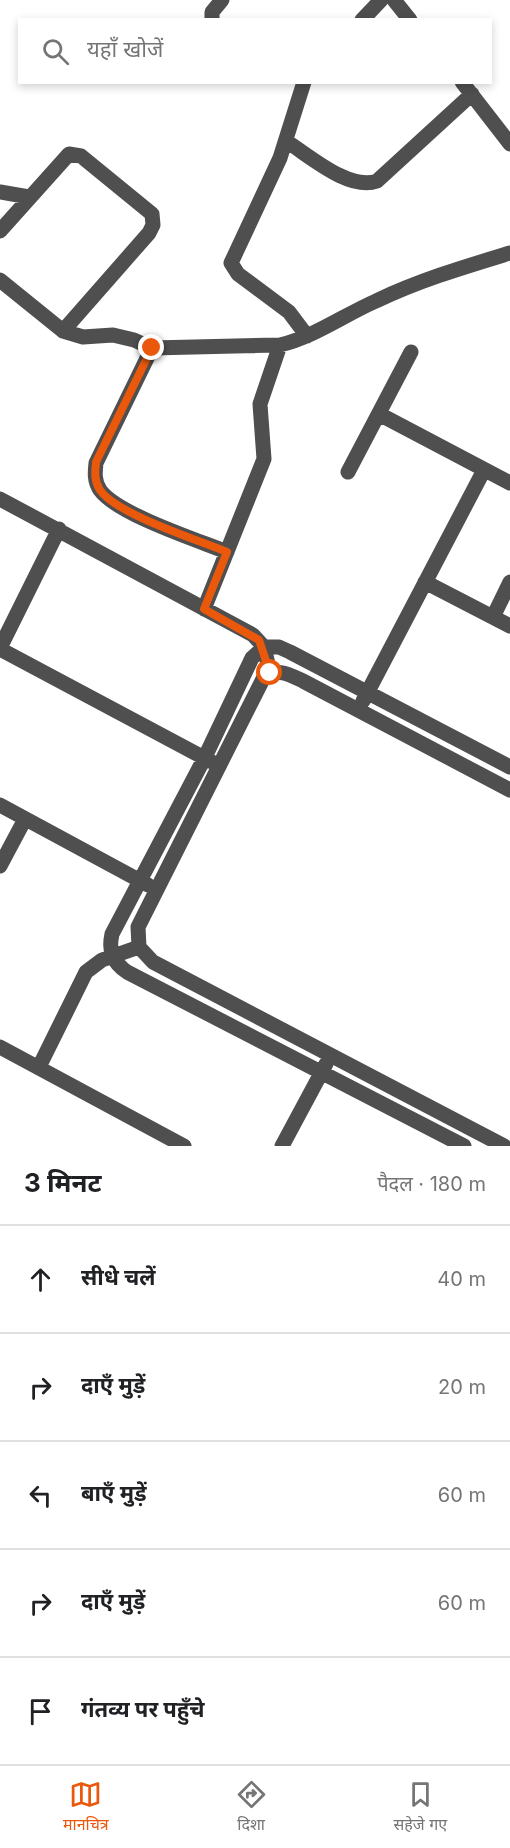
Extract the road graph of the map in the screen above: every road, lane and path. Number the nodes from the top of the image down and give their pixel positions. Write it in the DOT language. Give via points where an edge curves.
graph roads {
  1 [pos="222,0"];
  2 [pos="381,0"];
  3 [pos="394,0"];
  4 [pos="212,18"];
  5 [pos="364,18"];
  6 [pos="408,18"];
  7 [pos="303,84"];
  8 [pos="467,88"];
  9 [pos="286,141"];
  10 [pos="510,144"];
  11 [pos="0,192"];
  12 [pos="29,197"];
  13 [pos="0,231"];
  14 [pos="510,253"];
  15 [pos="0,280"];
  16 [pos="63,331"];
  17 [pos="307,336"];
  18 [pos="280,345"];
  19 [pos="152,348"];
  20 [pos="411,352"];
  21 [pos="379,414"];
  22 [pos="484,470"];
  23 [pos="348,472"];
  24 [pos="510,483"];
  25 [pos="0,499"];
  26 [pos="59,529"];
  27 [pos="227,552"];
  28 [pos="425,582"];
  29 [pos="510,582"];
  30 [pos="204,609"];
  31 [pos="493,617"];
  32 [pos="510,626"];
  33 [pos="264,647"];
  34 [pos="0,648"];
  35 [pos="270,673"];
  36 [pos="367,693"];
  37 [pos="358,710"];
  38 [pos="205,757"];
  39 [pos="510,767"];
  40 [pos="220,768"];
  41 [pos="510,790"];
  42 [pos="0,805"];
  43 [pos="25,819"];
  44 [pos="0,866"];
  45 [pos="140,881"];
  46 [pos="157,889"];
  47 [pos="139,947"];
  48 [pos="111,956"];
  49 [pos="0,1047"];
  50 [pos="330,1056"];
  51 [pos="39,1067"];
  52 [pos="323,1072"];
  53 [pos="184,1146"];
  54 [pos="282,1146"];
  55 [pos="464,1146"];
  56 [pos="504,1146"];
  1 -- 4 [label="street"];
  2 -- 5 [label="street"];
  3 -- 6 [label="street"];
  7 -- 9 [label="street"];
  8 -- 9 [label="street" via="377,182 368,185 352,183"];
  8 -- 10 [label="street"];
  9 -- 17 [label="street" via="231,263 238,274 289,312"];
  11 -- 12 [label="street"];
  12 -- 13 [label="street"];
  12 -- 16 [label="street" via="62,159 75,154 154,219 148,233"];
  14 -- 17 [label="street" via="424,278"];
  15 -- 16 [label="street"];
  16 -- 19 [label="street" via="83,337 113,335"];
  17 -- 18 [label="street"];
  18 -- 19 [label="street"];
  18 -- 27 [label="street" via="260,404 264,459"];
  19 -- 27 [label="street" via="96,462 95,479 104,495 122,507"];
  20 -- 21 [label="street"];
  21 -- 22 [label="street"];
  21 -- 23 [label="street"];
  22 -- 24 [label="street"];
  22 -- 28 [label="street"];
  25 -- 26 [label="street"];
  26 -- 30 [label="street"];
  26 -- 34 [label="street"];
  27 -- 30 [label="street"];
  28 -- 31 [label="street"];
  28 -- 36 [label="street"];
  29 -- 31 [label="street"];
  30 -- 33 [label="street" via="253,635"];
  31 -- 32 [label="street"];
  33 -- 35 [label="street"];
  33 -- 36 [label="street" via="279,647"];
  33 -- 38 [label="street" via="252,658"];
  34 -- 38 [label="street"];
  35 -- 37 [label="street" via="287,674"];
  35 -- 40 [label="street"];
  36 -- 37 [label="street"];
  36 -- 39 [label="street"];
  37 -- 41 [label="street"];
  38 -- 40 [label="street"];
  38 -- 45 [label="street"];
  40 -- 46 [label="street"];
  42 -- 43 [label="street"];
  43 -- 44 [label="street"];
  43 -- 45 [label="street"];
  45 -- 46 [label="street"];
  45 -- 48 [label="street" via="112,934"];
  46 -- 47 [label="street" via="138,927"];
  47 -- 48 [label="street"];
  47 -- 50 [label="street" via="153,962"];
  48 -- 51 [label="street" via="87,972"];
  48 -- 52 [label="street" via="127,972"];
  49 -- 51 [label="street"];
  50 -- 52 [label="street"];
  50 -- 56 [label="street"];
  51 -- 53 [label="street"];
  52 -- 54 [label="street"];
  52 -- 55 [label="street"];
}
